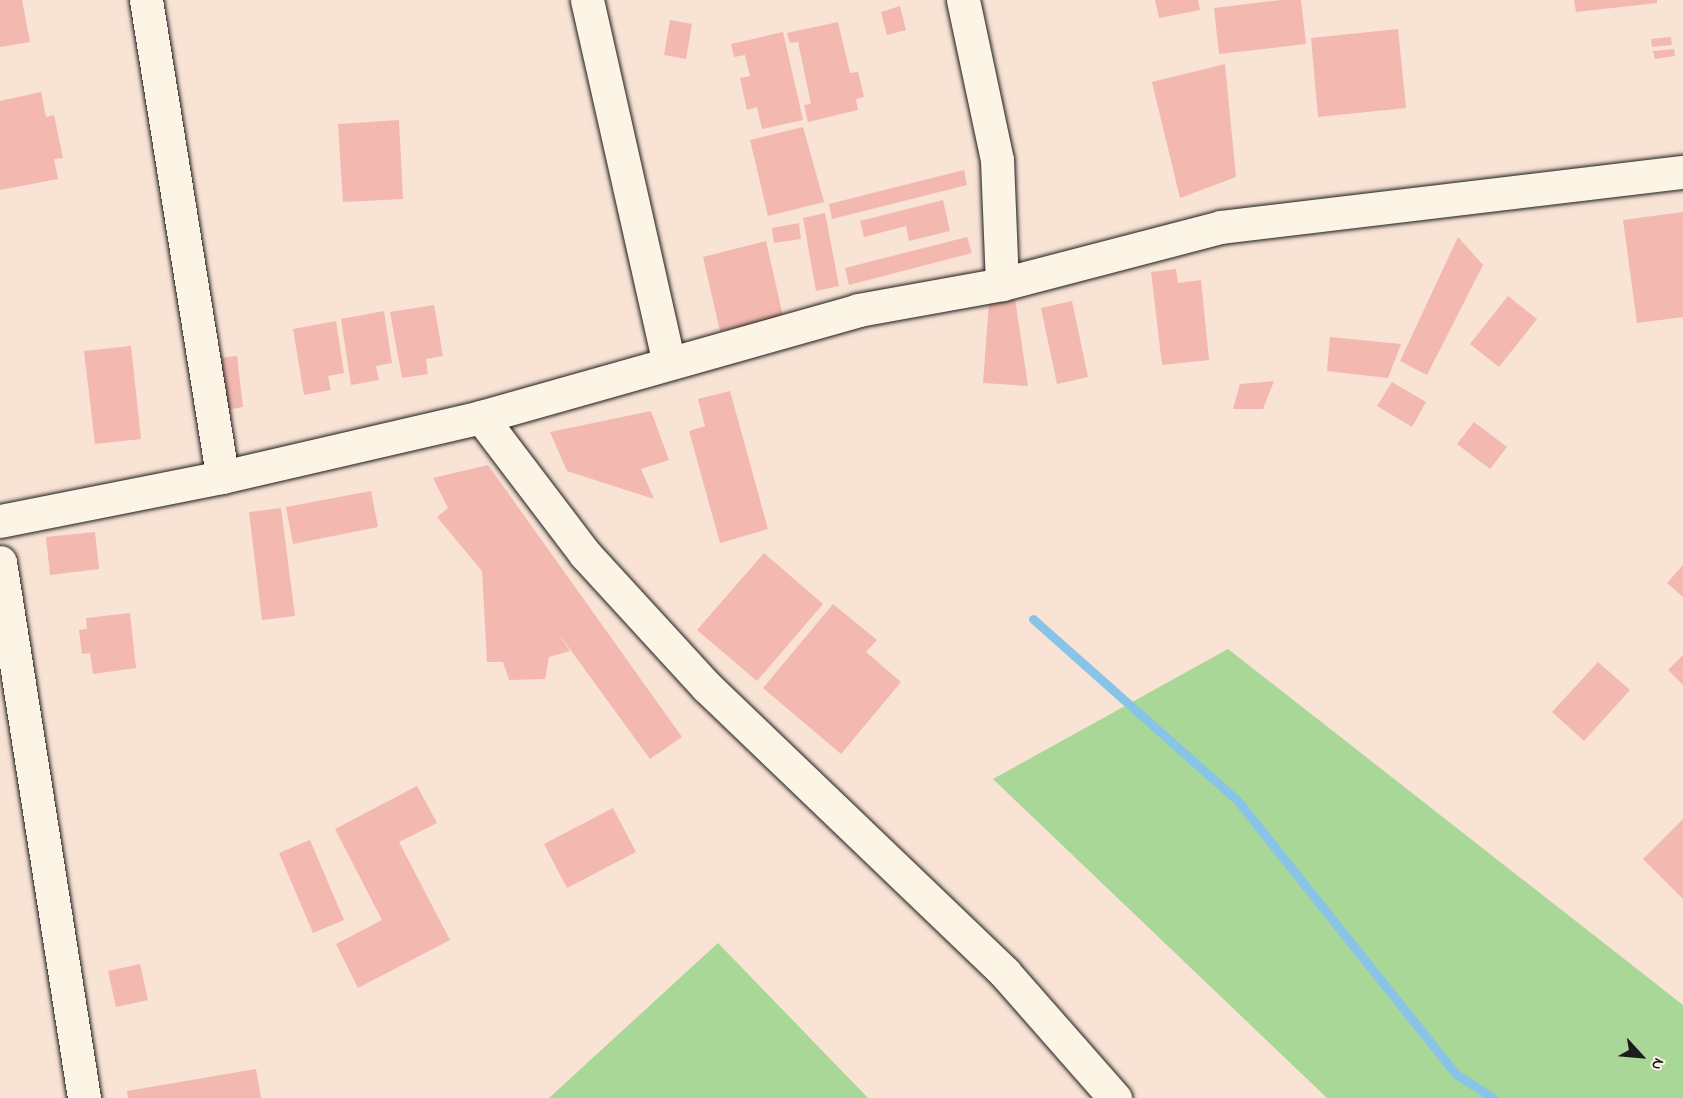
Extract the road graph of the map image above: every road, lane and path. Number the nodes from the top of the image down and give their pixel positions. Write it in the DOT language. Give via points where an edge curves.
graph roads {
  1 [pos="146,0"];
  2 [pos="586,0"];
  3 [pos="963,0"];
  4 [pos="1683,172"];
  5 [pos="1002,284"];
  6 [pos="669,363"];
  7 [pos="481,417"];
  8 [pos="222,477"];
  9 [pos="0,521"];
  10 [pos="0,562"];
  11 [pos="84,1098"];
  12 [pos="1115,1098"];
  1 -- 8 [label="street"];
  2 -- 6 [label="street"];
  3 -- 5 [label="street" via="998,160"];
  4 -- 5 [label="street" via="1221,227"];
  5 -- 6 [label="street" via="858,310"];
  6 -- 7 [label="street"];
  7 -- 8 [label="street"];
  7 -- 12 [label="street" via="585,554 707,687 1005,973"];
  8 -- 9 [label="street"];
  10 -- 11 [label="street"];
}
